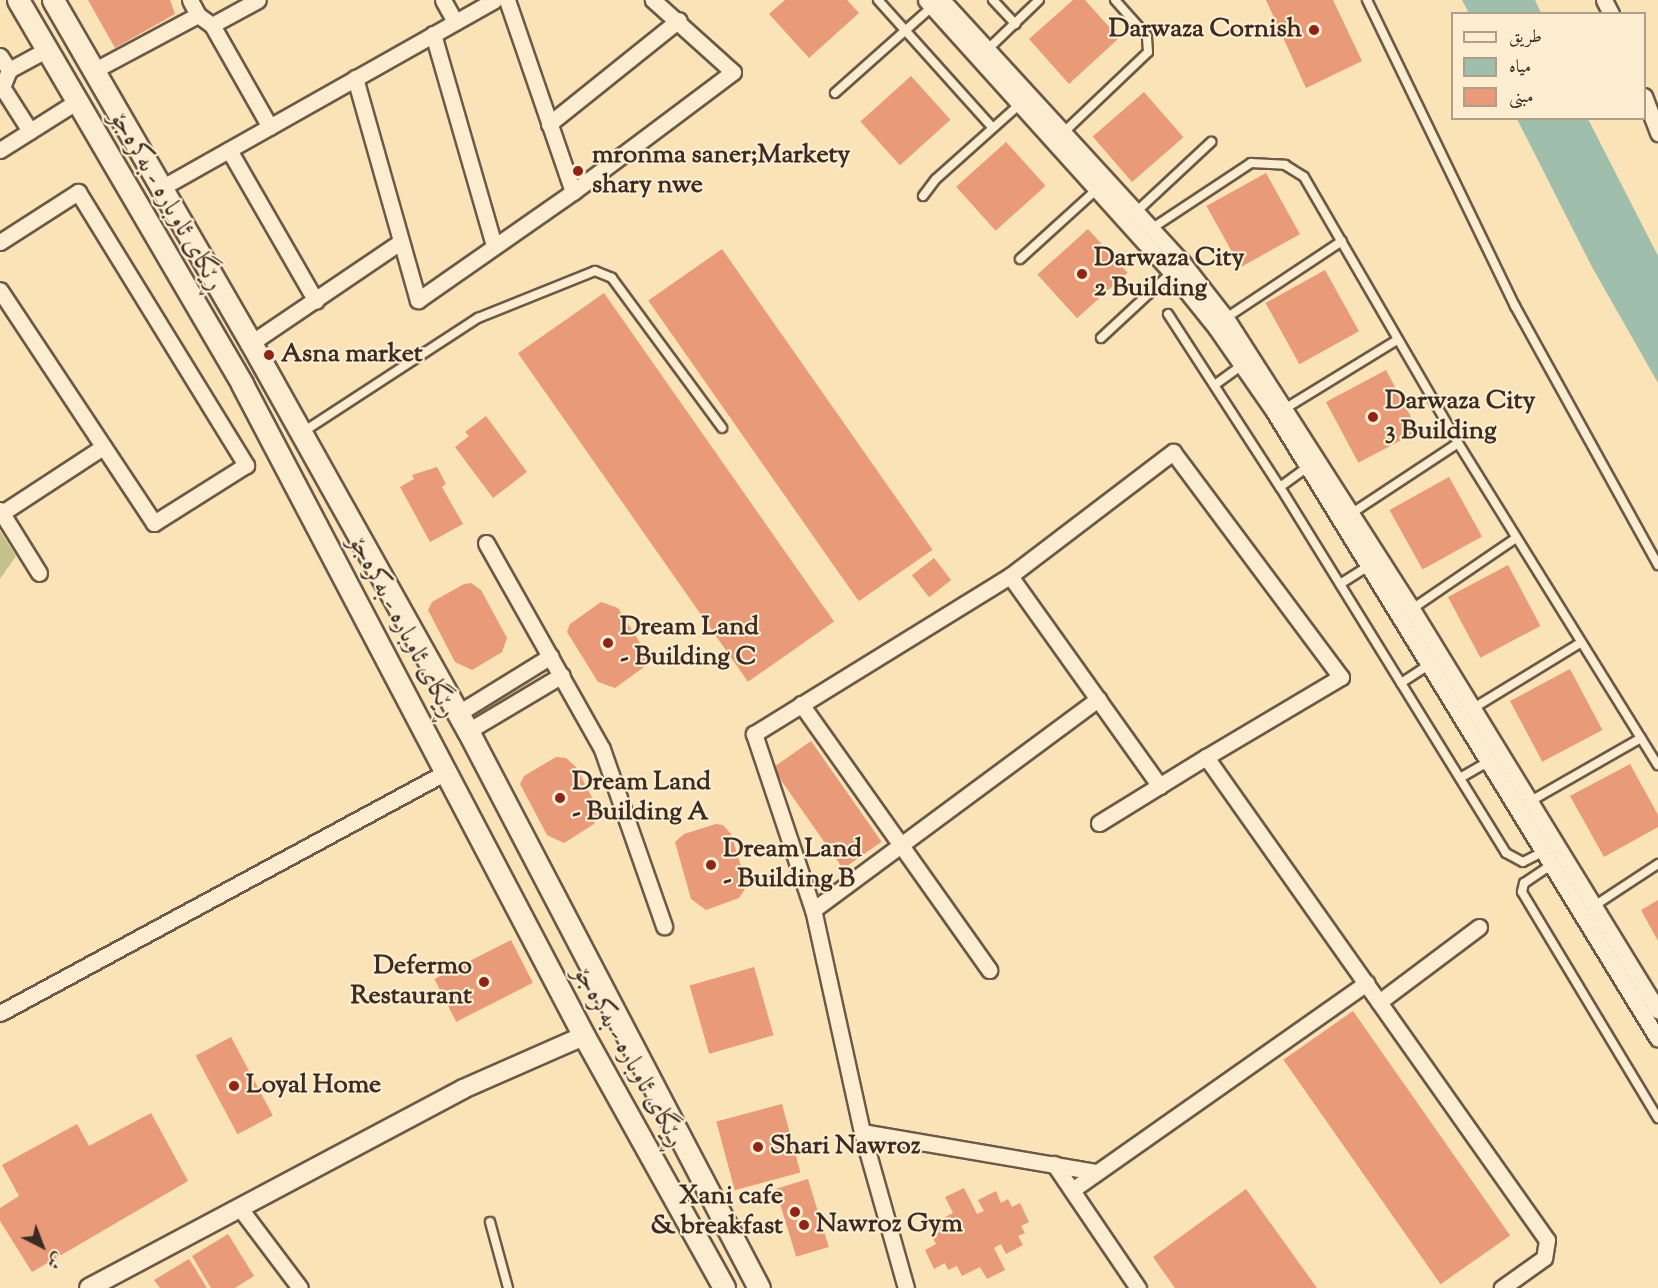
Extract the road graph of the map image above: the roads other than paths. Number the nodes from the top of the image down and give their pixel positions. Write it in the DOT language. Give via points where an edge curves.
graph roads {
  1 [pos="18,0"];
  2 [pos="53,0"];
  3 [pos="190,0"];
  4 [pos="258,0"];
  5 [pos="443,0"];
  6 [pos="494,0"];
  7 [pos="507,0"];
  8 [pos="653,0"];
  9 [pos="878,0"];
  10 [pos="993,0"];
  11 [pos="1039,0"];
  12 [pos="1115,0"];
  13 [pos="1367,0"];
  14 [pos="935,2"];
  15 [pos="198,15"];
  16 [pos="679,20"];
  17 [pos="455,22"];
  18 [pos="1014,24"];
  19 [pos="212,25"];
  20 [pos="906,31"];
  21 [pos="433,34"];
  22 [pos="46,50"];
  23 [pos="987,51"];
  24 [pos="0,56"];
  25 [pos="9,70"];
  26 [pos="93,71"];
  27 [pos="355,78"];
  28 [pos="835,93"];
  29 [pos="1024,101"];
  30 [pos="1646,101"];
  31 [pos="76,102"];
  32 [pos="549,124"];
  33 [pos="270,127"];
  34 [pos="993,129"];
  35 [pos="30,131"];
  36 [pos="1658,133"];
  37 [pos="1062,134"];
  38 [pos="1211,142"];
  39 [pos="0,150"];
  40 [pos="229,150"];
  41 [pos="161,188"];
  42 [pos="1096,190"];
  43 [pos="573,192"];
  44 [pos="923,196"];
  45 [pos="1136,212"];
  46 [pos="1151,229"];
  47 [pos="1342,241"];
  48 [pos="0,242"];
  49 [pos="400,242"];
  50 [pos="494,246"];
  51 [pos="1020,259"];
  52 [pos="1177,268"];
  53 [pos="0,291"];
  54 [pos="316,301"];
  55 [pos="1168,314"];
  56 [pos="1226,318"];
  57 [pos="1101,338"];
  58 [pos="1397,340"];
  59 [pos="251,343"];
  60 [pos="1242,366"];
  61 [pos="267,372"];
  62 [pos="242,384"];
  63 [pos="1216,384"];
  64 [pos="1286,408"];
  65 [pos="291,414"];
  66 [pos="263,424"];
  67 [pos="722,428"];
  68 [pos="302,433"];
  69 [pos="1458,443"];
  70 [pos="104,447"];
  71 [pos="1308,467"];
  72 [pos="1280,487"];
  73 [pos="1,511"];
  74 [pos="1352,513"];
  75 [pos="1516,538"];
  76 [pos="486,543"];
  77 [pos="1369,566"];
  78 [pos="1658,566"];
  79 [pos="39,573"];
  80 [pos="1010,576"];
  81 [pos="1340,584"];
  82 [pos="1412,609"];
  83 [pos="1580,643"];
  84 [pos="551,656"];
  85 [pos="1430,664"];
  86 [pos="562,675"];
  87 [pos="1401,683"];
  88 [pos="1098,699"];
  89 [pos="801,704"];
  90 [pos="1472,709"];
  91 [pos="463,723"];
  92 [pos="1641,738"];
  93 [pos="1206,757"];
  94 [pos="1488,762"];
  95 [pos="1658,765"];
  96 [pos="448,771"];
  97 [pos="1460,778"];
  98 [pos="1160,786"];
  99 [pos="1529,802"];
  100 [pos="1099,823"];
  101 [pos="899,843"];
  102 [pos="1547,858"];
  103 [pos="1658,864"];
  104 [pos="1594,906"];
  105 [pos="813,910"];
  106 [pos="664,926"];
  107 [pos="1479,927"];
  108 [pos="989,970"];
  109 [pos="1366,983"];
  110 [pos="1379,1002"];
  111 [pos="1658,1011"];
  112 [pos="0,1013"];
  113 [pos="584,1036"];
  114 [pos="1658,1040"];
  115 [pos="1658,1118"];
  116 [pos="862,1132"];
  117 [pos="1054,1164"];
  118 [pos="1097,1172"];
  119 [pos="1072,1190"];
  120 [pos="239,1207"];
  121 [pos="490,1222"];
  122 [pos="89,1288"];
  123 [pos="300,1288"];
  124 [pos="508,1288"];
  125 [pos="724,1288"];
  126 [pos="759,1288"];
  127 [pos="906,1288"];
  128 [pos="1138,1288"];
  129 [pos="1502,1288"];
  1 -- 22 [label="main road, ڕێگای ئاوبارە - بەکرەجۆ"];
  2 -- 26 [label="main road"];
  3 -- 15 [label="street"];
  4 -- 19 [label="street"];
  5 -- 17 [label="street"];
  6 -- 17 [label="street"];
  7 -- 32 [label="street"];
  8 -- 16 [label="street"];
  9 -- 20 [label="lane"];
  10 -- 18 [label="lane"];
  11 -- 18 [label="lane"];
  12 -- 37 [label="lane" via="1147,36 1148,51"];
  13 -- 78 [label="lane" via="1515,306"];
  14 -- 20 [label="lane"];
  14 -- 23 [label="street"];
  14 -- 29 [label="street"];
  15 -- 19 [label="street"];
  15 -- 26 [label="street"];
  16 -- 32 [label="street"];
  16 -- 43 [label="street" via="733,72"];
  17 -- 21 [label="street"];
  18 -- 23 [label="lane"];
  19 -- 33 [label="street"];
  20 -- 28 [label="lane"];
  20 -- 34 [label="lane"];
  21 -- 27 [label="street"];
  21 -- 50 [label="street"];
  22 -- 25 [label="street"];
  22 -- 31 [label="main road, ڕێگای ئاوبارە - بەکرەجۆ"];
  23 -- 29 [label="street"];
  24 -- 25 [label="street"];
  25 -- 35 [label="street" via="2,87"];
  26 -- 41 [label="main road"];
  27 -- 33 [label="street"];
  27 -- 49 [label="street"];
  29 -- 34 [label="lane"];
  29 -- 37 [label="street"];
  29 -- 42 [label="street"];
  30 -- 36 [label="street"];
  31 -- 35 [label="street"];
  31 -- 62 [label="main road, ڕێگای ئاوبارە - بەکرەجۆ"];
  32 -- 43 [label="street"];
  33 -- 40 [label="street"];
  34 -- 44 [label="lane" via="936,179"];
  35 -- 39 [label="street"];
  37 -- 45 [label="street"];
  38 -- 45 [label="lane"];
  40 -- 41 [label="street"];
  40 -- 54 [label="street"];
  41 -- 59 [label="main road"];
  42 -- 51 [label="lane"];
  42 -- 52 [label="street"];
  43 -- 50 [label="street"];
  45 -- 46 [label="street"];
  46 -- 47 [label="lane" via="1240,167 1274,162 1295,170 1312,185"];
  46 -- 52 [label="street"];
  47 -- 56 [label="lane"];
  47 -- 58 [label="lane"];
  48 -- 70 [label="street" via="78,192 246,465 154,523"];
  49 -- 50 [label="street" via="418,300"];
  49 -- 54 [label="street"];
  52 -- 56 [label="street"];
  52 -- 57 [label="lane"];
  52 -- 60 [label="street"];
  53 -- 70 [label="street"];
  54 -- 59 [label="street"];
  55 -- 63 [label="lane"];
  56 -- 64 [label="street"];
  58 -- 64 [label="lane"];
  58 -- 69 [label="lane"];
  59 -- 61 [label="main road"];
  60 -- 63 [label="lane"];
  60 -- 71 [label="street"];
  61 -- 62 [label="main road" via="264,389 257,391"];
  61 -- 65 [label="main road"];
  62 -- 66 [label="main road, ڕێگای ئاوبارە - بەکرەجۆ"];
  63 -- 72 [label="lane"];
  64 -- 74 [label="street"];
  65 -- 66 [label="main road" via="273,409 265,415"];
  65 -- 68 [label="main road"];
  66 -- 96 [label="main road, ڕێگای ئاوبارە - بەکرەجۆ"];
  67 -- 68 [label="lane" via="612,278 595,271 478,318"];
  68 -- 91 [label="main road"];
  69 -- 74 [label="lane"];
  69 -- 75 [label="lane"];
  70 -- 73 [label="street"];
  71 -- 72 [label="lane"];
  71 -- 77 [label="street"];
  72 -- 81 [label="lane"];
  73 -- 79 [label="street"];
  74 -- 82 [label="street"];
  75 -- 82 [label="lane"];
  75 -- 83 [label="lane"];
  76 -- 84 [label="street"];
  77 -- 81 [label="lane"];
  77 -- 85 [label="street"];
  80 -- 88 [label="street"];
  80 -- 89 [label="street"];
  80 -- 93 [label="street" via="1173,452 1341,677"];
  81 -- 87 [label="lane"];
  82 -- 90 [label="street"];
  83 -- 90 [label="lane"];
  83 -- 92 [label="lane"];
  84 -- 86 [label="street"];
  84 -- 91 [label="street"];
  85 -- 87 [label="lane"];
  85 -- 94 [label="street"];
  86 -- 91 [label="street"];
  86 -- 106 [label="street" via="602,749"];
  87 -- 97 [label="lane"];
  88 -- 98 [label="street"];
  88 -- 101 [label="street"];
  89 -- 101 [label="street"];
  89 -- 105 [label="street" via="754,734"];
  90 -- 99 [label="street"];
  91 -- 126 [label="main road"];
  92 -- 95 [label="lane"];
  92 -- 99 [label="lane"];
  93 -- 98 [label="street"];
  93 -- 109 [label="street"];
  94 -- 97 [label="lane"];
  94 -- 102 [label="street"];
  96 -- 112 [label="street"];
  96 -- 113 [label="main road, ڕێگای ئاوبارە - بەکرەجۆ"];
  97 -- 102 [label="lane" via="1510,858 1523,862"];
  98 -- 100 [label="street"];
  99 -- 104 [label="street"];
  101 -- 105 [label="street"];
  101 -- 108 [label="street"];
  102 -- 114 [label="street"];
  102 -- 115 [label="lane" via="1524,883 1524,897"];
  103 -- 104 [label="lane"];
  104 -- 111 [label="street"];
  105 -- 116 [label="street"];
  107 -- 110 [label="street"];
  109 -- 110 [label="street"];
  109 -- 118 [label="street"];
  110 -- 129 [label="street" via="1547,1239 1544,1258"];
  113 -- 120 [label="street" via="463,1089"];
  113 -- 125 [label="main road, ڕێگای ئاوبارە - بەکرەجۆ"];
  116 -- 117 [label="street"];
  116 -- 127 [label="street"];
  117 -- 118 [label="street"];
  117 -- 119 [label="street"];
  118 -- 119 [label="street"];
  119 -- 128 [label="street"];
  120 -- 122 [label="street"];
  120 -- 123 [label="street"];
  121 -- 124 [label="lane"];
}
